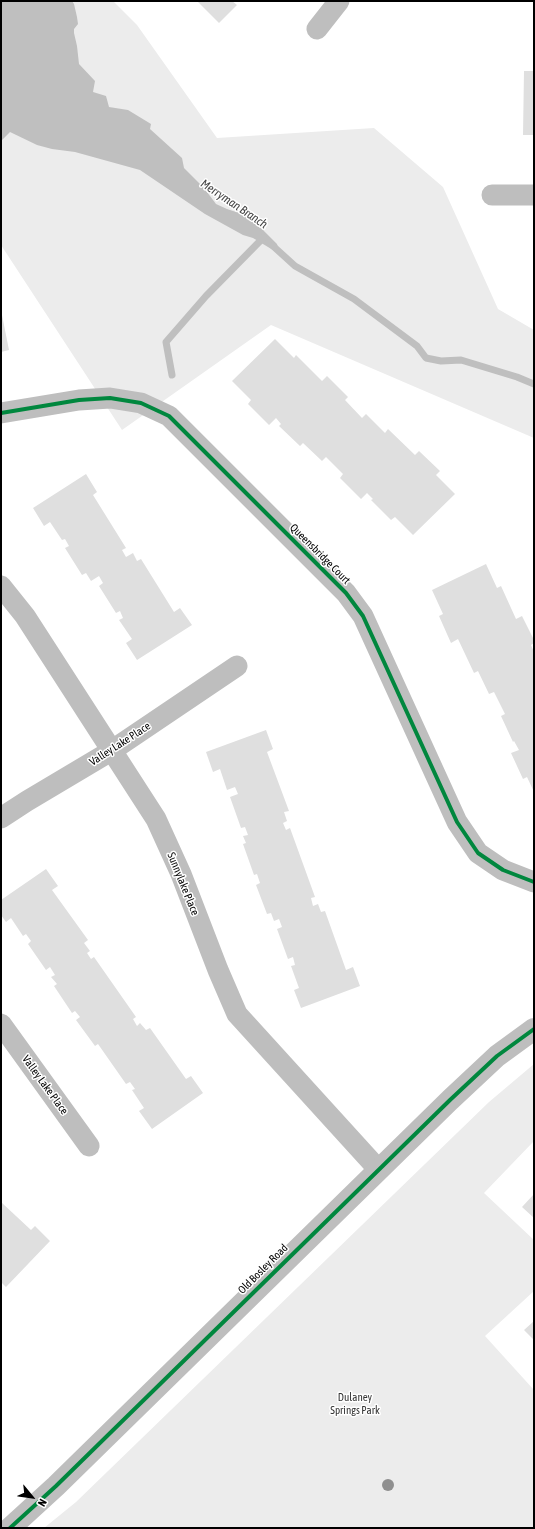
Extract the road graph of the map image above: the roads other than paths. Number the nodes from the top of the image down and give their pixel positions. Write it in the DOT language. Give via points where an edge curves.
graph roads {
  1 [pos="339,1"];
  2 [pos="317,29"];
  3 [pos="492,195"];
  4 [pos="534,195"];
  5 [pos="1,413"];
  6 [pos="1,586"];
  7 [pos="237,666"];
  8 [pos="111,751"];
  9 [pos="1,818"];
  10 [pos="534,882"];
  11 [pos="1,1024"];
  12 [pos="534,1029"];
  13 [pos="89,1146"];
  14 [pos="378,1169"];
  15 [pos="10,1528"];
  1 -- 2 [label="street"];
  3 -- 4 [label="street"];
  5 -- 10 [label="street, Queensbridge Court" via="79,400 110,398 141,403 169,416 346,593 362,616 457,822 478,853 503,870"];
  6 -- 8 [label="street, Sunnylake Place" via="25,616"];
  7 -- 8 [label="street, Valley Lake Place"];
  8 -- 9 [label="street, Valley Lake Place"];
  8 -- 14 [label="street, Sunnylake Place" via="156,819 237,1014"];
  11 -- 13 [label="street, Valley Lake Place"];
  12 -- 14 [label="street, Old Bosley Road" via="497,1056"];
  14 -- 15 [label="street, Old Bosley Road" via="56,1486"];
}
